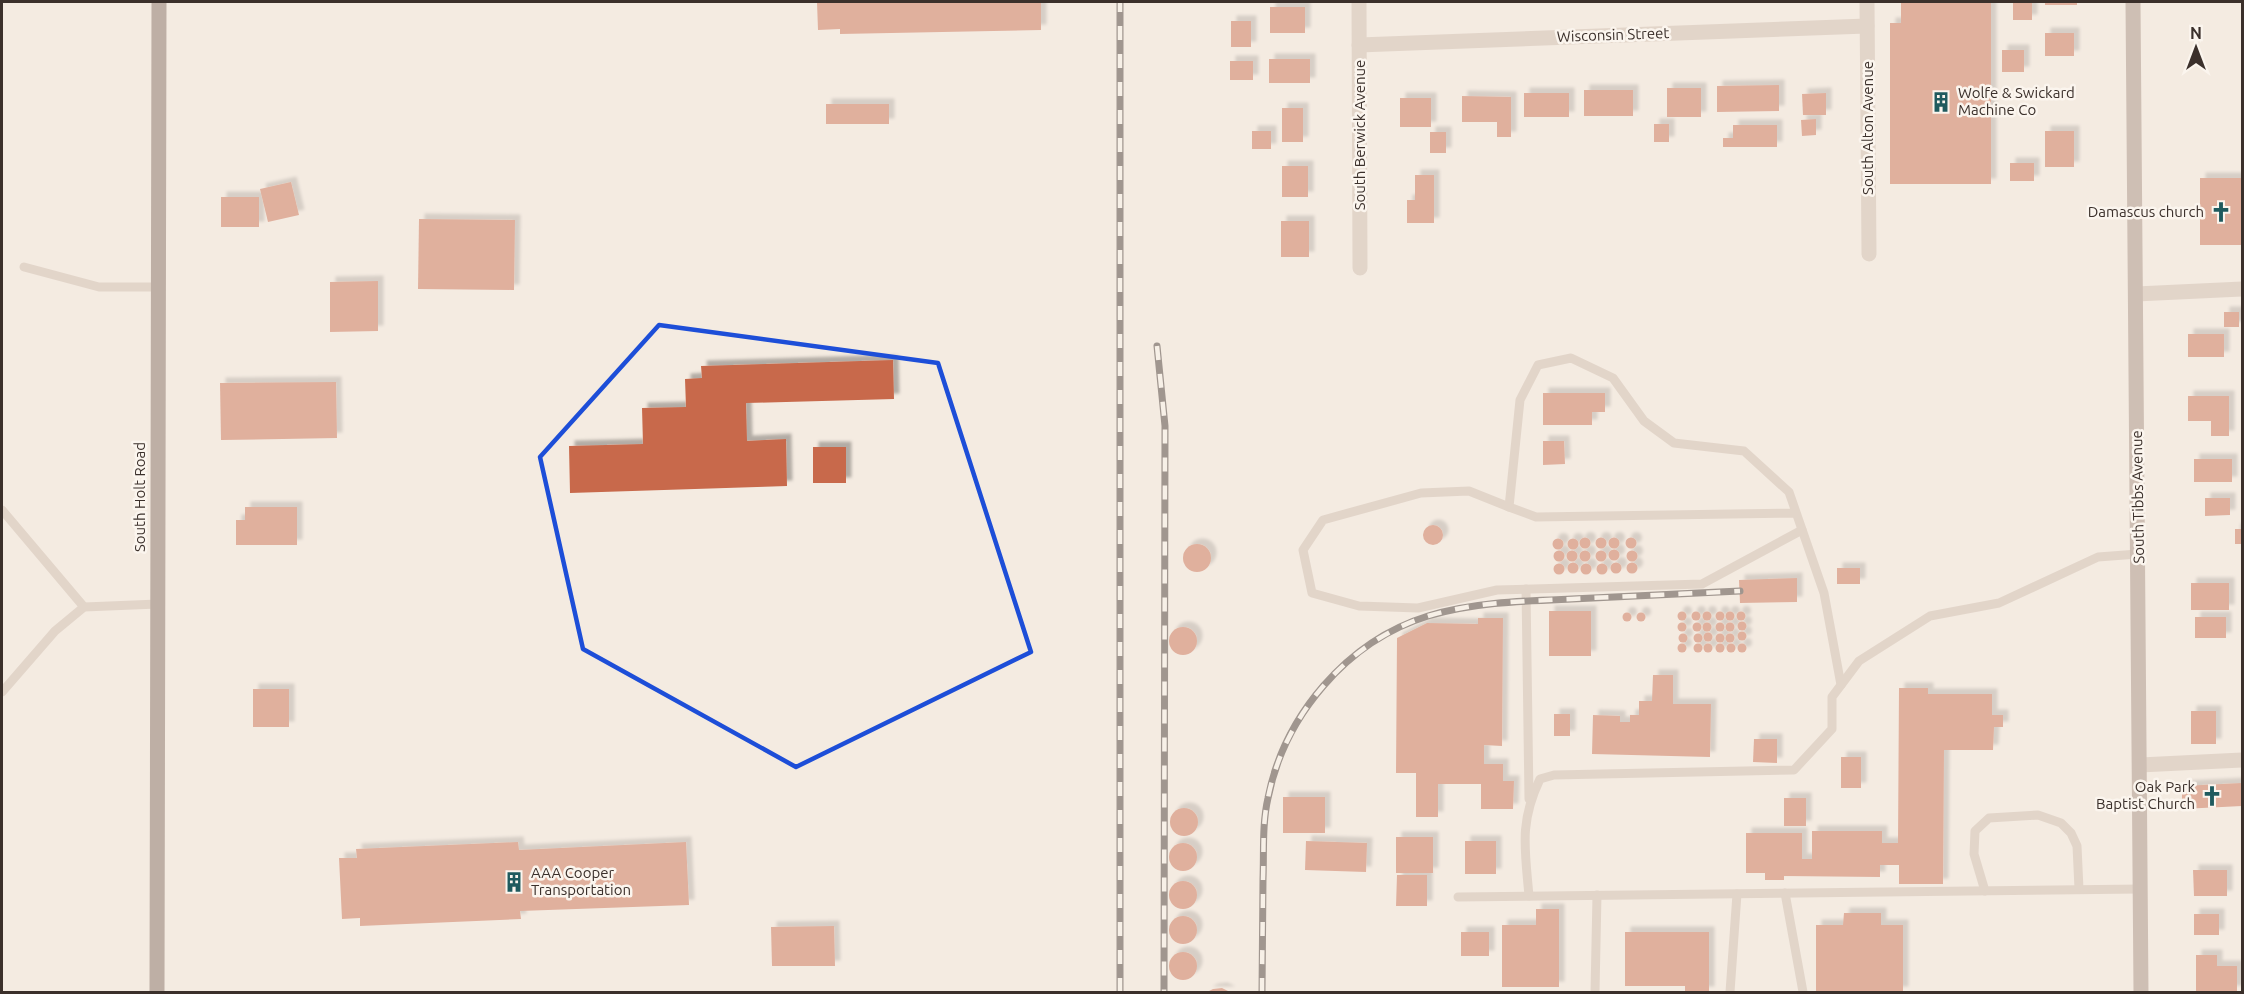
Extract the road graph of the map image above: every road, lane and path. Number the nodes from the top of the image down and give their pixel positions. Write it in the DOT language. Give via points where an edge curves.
graph roads {
  1 [pos="159,2"];
  2 [pos="1359,2"];
  3 [pos="1867,2"];
  4 [pos="2133,2"];
  5 [pos="1867,26"];
  6 [pos="1359,45"];
  7 [pos="1869,254"];
  8 [pos="24,267"];
  9 [pos="1360,268"];
  10 [pos="158,287"];
  11 [pos="2242,289"];
  12 [pos="2136,294"];
  13 [pos="1509,507"];
  14 [pos="2,510"];
  15 [pos="1796,513"];
  16 [pos="1802,530"];
  17 [pos="2138,554"];
  18 [pos="1526,589"];
  19 [pos="158,604"];
  20 [pos="84,607"];
  21 [pos="1841,685"];
  22 [pos="2,692"];
  23 [pos="2242,760"];
  24 [pos="2140,765"];
  25 [pos="1529,802"];
  26 [pos="2079,889"];
  27 [pos="2141,889"];
  28 [pos="1985,891"];
  29 [pos="1737,894"];
  30 [pos="1785,894"];
  31 [pos="1529,896"];
  32 [pos="1597,896"];
  33 [pos="1458,897"];
  34 [pos="157,993"];
  35 [pos="1595,993"];
  36 [pos="1730,993"];
  37 [pos="1803,993"];
  38 [pos="2141,993"];
  1 -- 10 [label="main road, South Holt Road"];
  2 -- 6 [label="street, South Berwick Avenue"];
  3 -- 5 [label="street, South Alton Avenue"];
  4 -- 12 [label="main road, South Tibbs Avenue"];
  5 -- 6 [label="street, Wisconsin Street"];
  5 -- 7 [label="street, South Alton Avenue"];
  6 -- 9 [label="street, South Berwick Avenue"];
  8 -- 10 [label="lane" via="99,287"];
  10 -- 19 [label="main road, South Holt Road"];
  11 -- 12 [label="street"];
  12 -- 17 [label="main road, South Tibbs Avenue"];
  13 -- 15 [label="lane" via="1536,517"];
  13 -- 15 [label="lane" via="1520,400 1538,365 1571,358 1613,378 1644,421 1674,443 1744,451 1789,492"];
  13 -- 18 [label="lane" via="1469,491 1421,493 1323,520 1303,550 1312,593 1359,606 1418,608 1497,590"];
  14 -- 20 [label="lane"];
  15 -- 16 [label="lane"];
  16 -- 18 [label="lane" via="1702,584"];
  16 -- 21 [label="lane" via="1824,593"];
  17 -- 21 [label="lane" via="2098,557 1999,603 1930,616 1859,661"];
  17 -- 24 [label="main road, South Tibbs Avenue"];
  18 -- 25 [label="lane"];
  19 -- 20 [label="lane"];
  19 -- 34 [label="main road, South Holt Road"];
  20 -- 22 [label="lane" via="56,631"];
  21 -- 25 [label="lane" via="1832,697 1832,729 1794,770 1554,775 1540,779"];
  23 -- 24 [label="street"];
  24 -- 27 [label="main road, South Tibbs Avenue"];
  25 -- 31 [label="lane" via="1523,833"];
  26 -- 27 [label="lane"];
  26 -- 28 [label="lane"];
  26 -- 28 [label="lane" via="2077,846 2071,833 2061,823 2038,815 1989,818 1975,831 1974,854"];
  27 -- 38 [label="main road, South Tibbs Avenue"];
  28 -- 30 [label="lane"];
  29 -- 30 [label="lane"];
  29 -- 32 [label="lane"];
  29 -- 36 [label="lane"];
  30 -- 37 [label="lane"];
  31 -- 32 [label="lane"];
  31 -- 33 [label="lane"];
  32 -- 35 [label="lane"];
}
